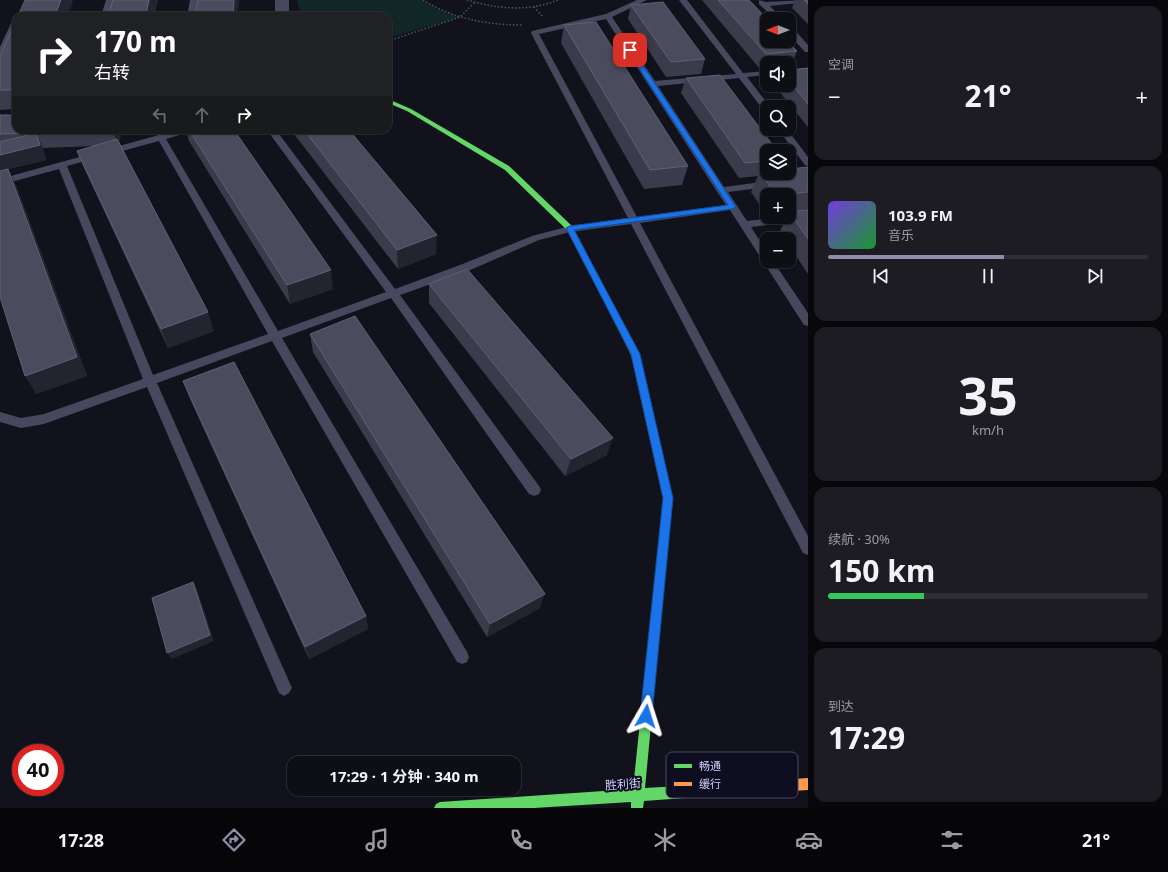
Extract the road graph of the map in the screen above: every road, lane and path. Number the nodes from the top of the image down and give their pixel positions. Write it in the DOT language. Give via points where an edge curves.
graph roads {
  1 [pos="110,0"];
  2 [pos="194,0"];
  3 [pos="282,0"];
  4 [pos="423,0"];
  5 [pos="467,0"];
  6 [pos="558,0"];
  7 [pos="642,0"];
  8 [pos="683,0"];
  9 [pos="807,0"];
  10 [pos="762,2"];
  11 [pos="474,3"];
  12 [pos="106,12"];
  13 [pos="192,12"];
  14 [pos="282,12"];
  15 [pos="772,12"];
  16 [pos="608,16"];
  17 [pos="460,17"];
  18 [pos="530,24"];
  19 [pos="12,30"];
  20 [pos="796,37"];
  21 [pos="392,40"];
  22 [pos="808,50"];
  23 [pos="0,55"];
  24 [pos="760,74"];
  25 [pos="741,76"];
  26 [pos="653,84"];
  27 [pos="760,101"];
  28 [pos="392,103"];
  29 [pos="172,134"];
  30 [pos="274,134"];
  31 [pos="787,136"];
  32 [pos="161,137"];
  33 [pos="808,163"];
  34 [pos="62,165"];
  35 [pos="0,182"];
  36 [pos="776,183"];
  37 [pos="721,190"];
  38 [pos="732,207"];
  39 [pos="808,217"];
  40 [pos="635,219"];
  41 [pos="744,225"];
  42 [pos="570,228"];
  43 [pos="760,249"];
  44 [pos="772,268"];
  45 [pos="393,293"];
  46 [pos="808,322"];
  47 [pos="275,336"];
  48 [pos="150,381"];
  49 [pos="0,417"];
  50 [pos="534,490"];
  51 [pos="808,549"];
  52 [pos="462,657"];
  53 [pos="284,688"];
  54 [pos="808,784"];
  55 [pos="798,785"];
  56 [pos="666,793"];
  57 [pos="638,795"];
  58 [pos="440,808"];
  59 [pos="637,808"];
  1 -- 12 [label="lane"];
  2 -- 13 [label="lane"];
  3 -- 14 [label="street"];
  4 -- 17 [label="path" via="437,9"];
  5 -- 11 [label="path"];
  6 -- 11 [label="path" via="534,7 510,8"];
  7 -- 16 [label="lane"];
  8 -- 25 [label="lane"];
  9 -- 10 [label="lane"];
  10 -- 15 [label="lane"];
  11 -- 17 [label="path"];
  16 -- 26 [label="lane"];
  16 -- 40 [label="lane" via="536,33"];
  17 -- 18 [label="path" via="507,25"];
  17 -- 21 [label="path"];
  19 -- 23 [label="lane"];
  20 -- 22 [label="lane"];
  24 -- 25 [label="lane"];
  25 -- 26 [label="lane"];
  25 -- 27 [label="lane"];
  26 -- 37 [label="lane"];
  28 -- 42 [label="street" via="409,110 507,168"];
  29 -- 32 [label="lane"];
  30 -- 45 [label="lane"];
  31 -- 33 [label="lane"];
  32 -- 34 [label="lane"];
  32 -- 47 [label="lane"];
  34 -- 35 [label="lane"];
  34 -- 48 [label="lane"];
  36 -- 37 [label="lane"];
  37 -- 38 [label="lane"];
  38 -- 40 [label="lane"];
  38 -- 41 [label="lane"];
  39 -- 41 [label="lane"];
  40 -- 42 [label="lane"];
  40 -- 51 [label="lane"];
  41 -- 43 [label="lane"];
  42 -- 45 [label="lane" via="536,238 464,268"];
  42 -- 57 [label="street" via="635,354 668,498"];
  44 -- 46 [label="lane"];
  45 -- 47 [label="lane"];
  45 -- 50 [label="lane"];
  47 -- 48 [label="lane"];
  47 -- 52 [label="lane"];
  48 -- 49 [label="lane" via="44,419 21,423"];
  48 -- 53 [label="lane"];
  54 -- 55 [label="street, 胜利街"];
  56 -- 57 [label="street, 胜利街"];
  57 -- 58 [label="street, 胜利街"];
  57 -- 59 [label="street"];
}
